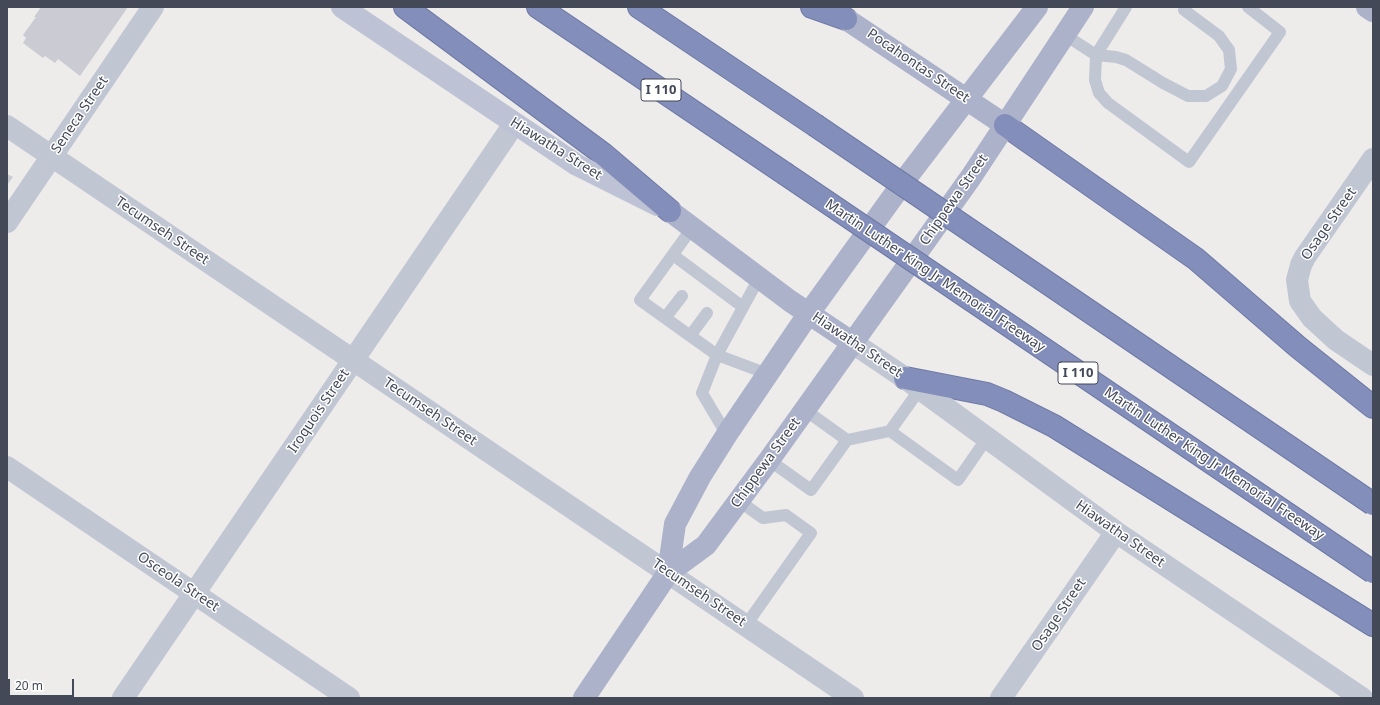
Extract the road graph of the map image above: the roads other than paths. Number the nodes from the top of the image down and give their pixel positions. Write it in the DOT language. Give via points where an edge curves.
graph roads {
  1 [pos="153,7"];
  2 [pos="342,7"];
  3 [pos="405,7"];
  4 [pos="538,7"];
  5 [pos="639,7"];
  6 [pos="812,7"];
  7 [pos="1037,7"];
  8 [pos="1083,7"];
  9 [pos="1126,7"];
  10 [pos="1248,7"];
  11 [pos="1367,7"];
  12 [pos="1184,10"];
  13 [pos="1373,11"];
  14 [pos="1265,12"];
  15 [pos="838,13"];
  16 [pos="1065,35"];
  17 [pos="1096,55"];
  18 [pos="967,99"];
  19 [pos="514,124"];
  20 [pos="1005,125"];
  21 [pos="7,126"];
  22 [pos="52,157"];
  23 [pos="1373,159"];
  24 [pos="670,211"];
  25 [pos="7,222"];
  26 [pos="692,228"];
  27 [pos="673,255"];
  28 [pos="759,278"];
  29 [pos="682,296"];
  30 [pos="743,307"];
  31 [pos="707,313"];
  32 [pos="809,314"];
  33 [pos="665,318"];
  34 [pos="690,336"];
  35 [pos="853,343"];
  36 [pos="717,355"];
  37 [pos="354,360"];
  38 [pos="1373,365"];
  39 [pos="768,374"];
  40 [pos="912,384"];
  41 [pos="1373,407"];
  42 [pos="805,410"];
  43 [pos="890,431"];
  44 [pos="727,434"];
  45 [pos="987,438"];
  46 [pos="847,440"];
  47 [pos="768,460"];
  48 [pos="7,467"];
  49 [pos="739,500"];
  50 [pos="1373,504"];
  51 [pos="1116,532"];
  52 [pos="1373,572"];
  53 [pos="668,573"];
  54 [pos="195,593"];
  55 [pos="746,625"];
  56 [pos="1373,625"];
  57 [pos="123,698"];
  58 [pos="349,698"];
  59 [pos="584,698"];
  60 [pos="853,698"];
  61 [pos="1002,698"];
  62 [pos="1362,698"];
  1 -- 22 [label="street, Seneca Street"];
  2 -- 19 [label="street, Hiawatha Street"];
  3 -- 24 [label="highway" via="603,154"];
  4 -- 52 [label="highway, Martin Luther King Jr Memorial Freeway / I 110, bridge"];
  5 -- 50 [label="highway, bridge"];
  6 -- 15 [label="highway"];
  7 -- 18 [label="main road, Chippewa Street"];
  8 -- 16 [label="main road, Chippewa Street"];
  9 -- 17 [label="lane"];
  10 -- 14 [label="lane"];
  11 -- 13 [label="main road"];
  12 -- 17 [label="lane" via="1219,36 1229,50 1231,69 1222,86 1206,96 1188,96 1163,84 1126,60"];
  14 -- 17 [label="lane" via="1280,32 1189,162 1108,103 1099,93 1095,80"];
  15 -- 18 [label="main road, Pocahontas Street"];
  16 -- 17 [label="lane"];
  16 -- 20 [label="main road, Chippewa Street"];
  18 -- 20 [label="main road, Pocahontas Street"];
  18 -- 32 [label="main road, Chippewa Street" via="910,173"];
  19 -- 24 [label="street, Hiawatha Street" via="577,165"];
  19 -- 37 [label="street, Iroquois Street"];
  20 -- 35 [label="main road, Chippewa Street"];
  20 -- 41 [label="highway" via="1196,259 1298,347"];
  21 -- 22 [label="street, Tecumseh Street"];
  22 -- 25 [label="street, Seneca Street"];
  22 -- 37 [label="street, Tecumseh Street"];
  23 -- 38 [label="street, Osage Street" via="1300,265 1296,280 1298,294 1305,309 1336,340"];
  24 -- 26 [label="main road, Hiawatha Street"];
  26 -- 27 [label="lane"];
  26 -- 28 [label="main road, Hiawatha Street"];
  27 -- 30 [label="lane" via="696,277"];
  27 -- 33 [label="lane" via="640,300"];
  28 -- 30 [label="lane"];
  28 -- 32 [label="main road, Hiawatha Street"];
  29 -- 33 [label="lane"];
  30 -- 36 [label="lane"];
  31 -- 34 [label="lane"];
  32 -- 35 [label="main road, Hiawatha Street"];
  32 -- 39 [label="main road, Chippewa Street"];
  33 -- 34 [label="lane"];
  34 -- 36 [label="lane"];
  35 -- 40 [label="street, Hiawatha Street"];
  35 -- 42 [label="main road, Chippewa Street"];
  36 -- 39 [label="lane"];
  36 -- 44 [label="lane" via="702,393"];
  37 -- 53 [label="street, Tecumseh Street"];
  37 -- 54 [label="street, Iroquois Street"];
  39 -- 44 [label="main road, Chippewa Street"];
  40 -- 43 [label="lane"];
  40 -- 45 [label="street, Hiawatha Street"];
  40 -- 56 [label="highway" via="987,394 1054,426"];
  42 -- 46 [label="lane"];
  42 -- 47 [label="main road, Chippewa Street"];
  43 -- 45 [label="lane" via="958,480"];
  43 -- 46 [label="lane"];
  44 -- 53 [label="main road, Chippewa Street" via="675,524"];
  45 -- 51 [label="street, Hiawatha Street"];
  46 -- 47 [label="lane" via="811,490"];
  47 -- 49 [label="main road, Chippewa Street"];
  48 -- 54 [label="street, Osceola Street"];
  49 -- 53 [label="main road, Chippewa Street" via="706,545"];
  49 -- 55 [label="lane" via="762,518 786,515 812,533"];
  51 -- 61 [label="street, Osage Street"];
  51 -- 62 [label="street, Hiawatha Street"];
  53 -- 55 [label="street, Tecumseh Street"];
  53 -- 59 [label="main road, Chippewa Street"];
  54 -- 57 [label="street, Iroquois Street"];
  54 -- 58 [label="street, Osceola Street"];
  55 -- 60 [label="street, Tecumseh Street"];
}
